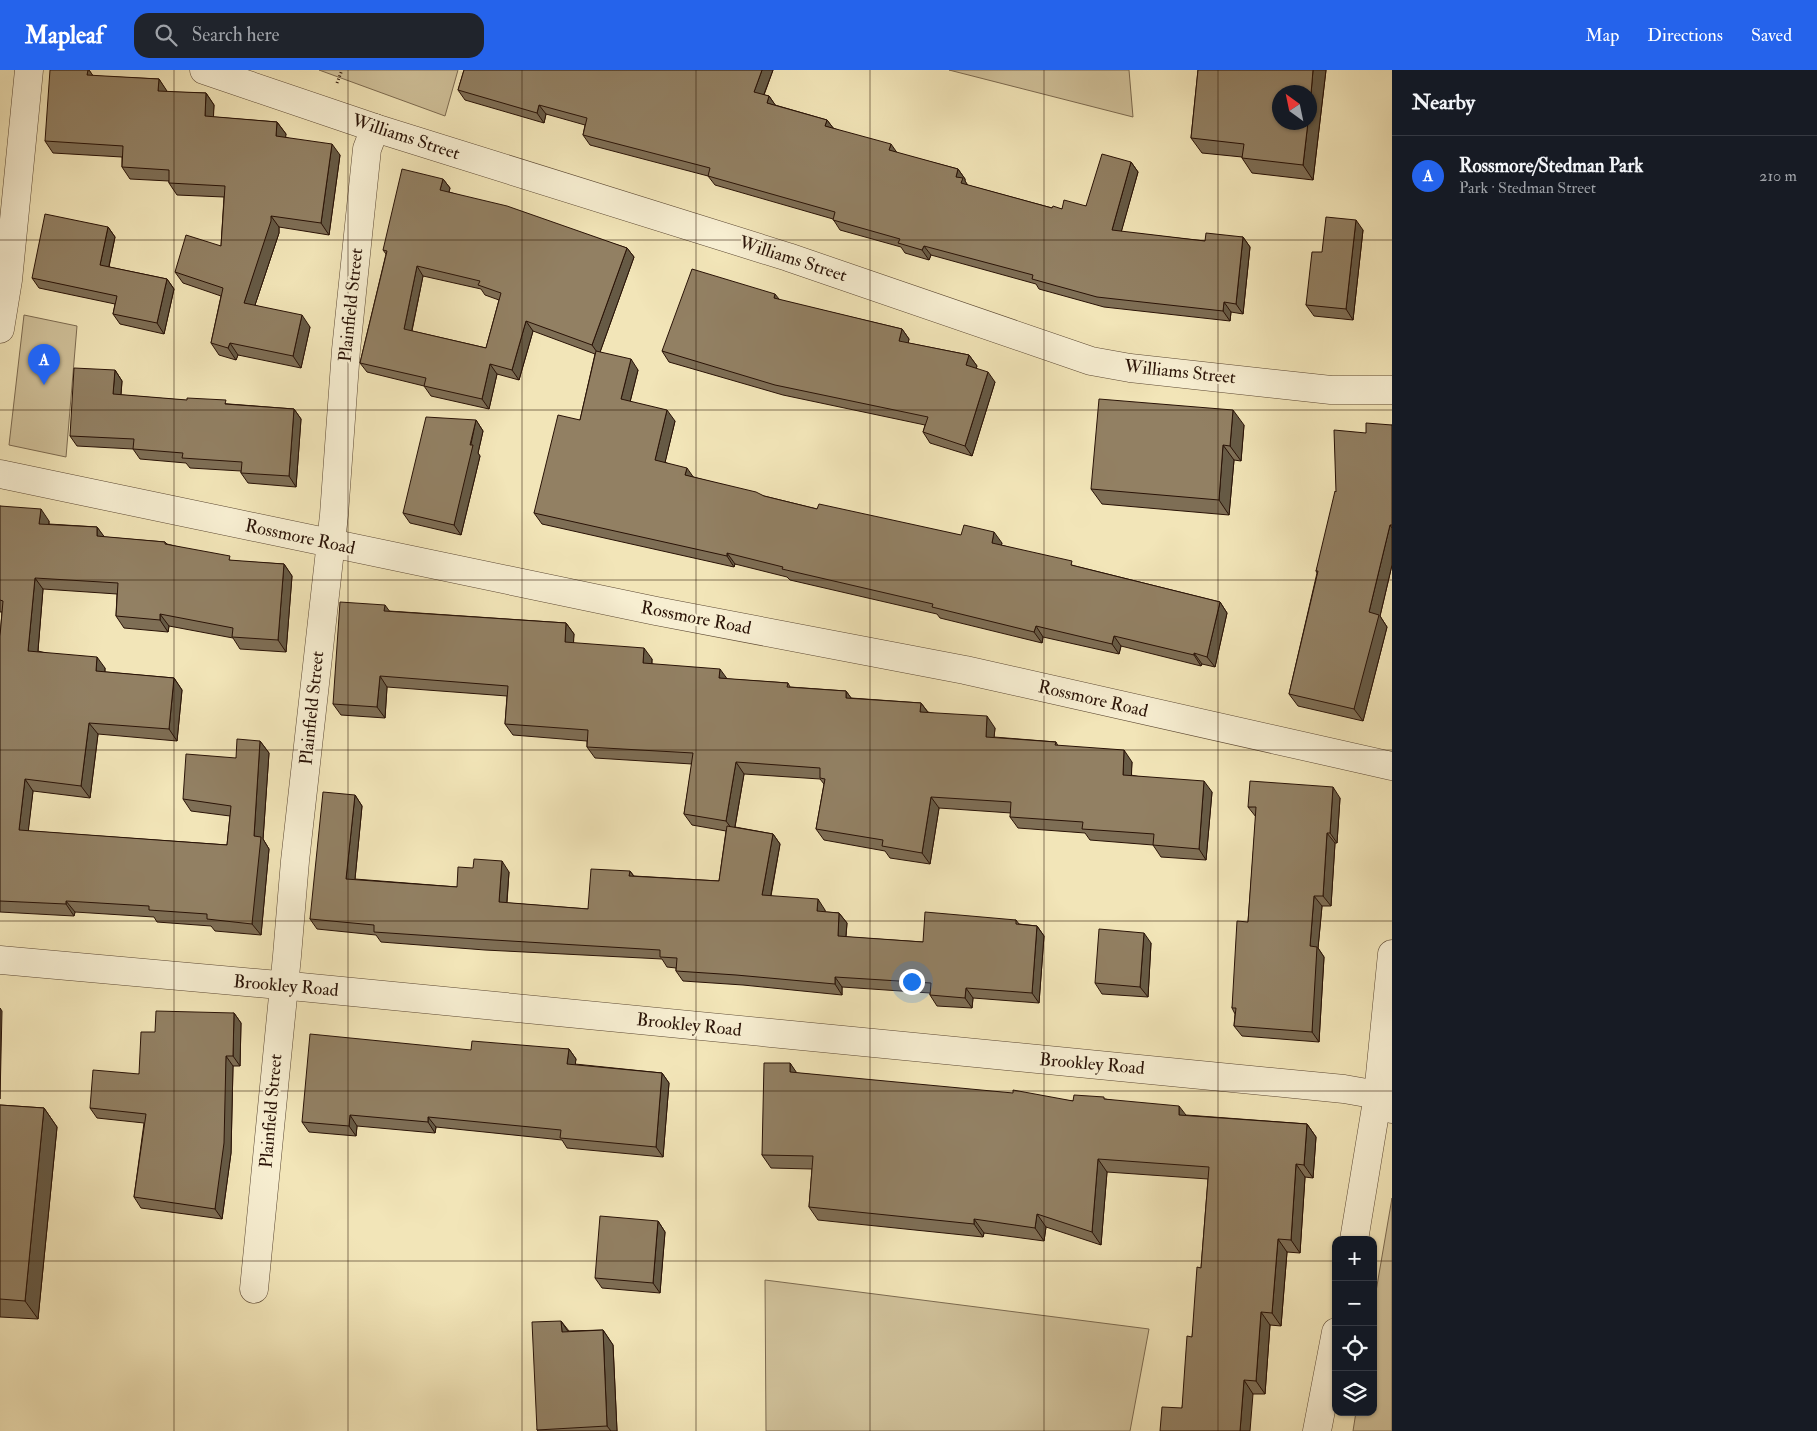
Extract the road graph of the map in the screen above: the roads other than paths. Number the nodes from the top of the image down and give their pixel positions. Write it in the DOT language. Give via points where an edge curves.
graph roads {
  1 [pos="29,70"];
  2 [pos="204,70"];
  3 [pos="375,128"];
  4 [pos="0,329"];
  5 [pos="1392,390"];
  6 [pos="0,474"];
  7 [pos="330,544"];
  8 [pos="1392,766"];
  9 [pos="1392,954"];
  10 [pos="0,960"];
  11 [pos="283,986"];
  12 [pos="1385,1102"];
  13 [pos="1355,1236"];
  14 [pos="254,1289"];
  15 [pos="1332,1352"];
  16 [pos="1316,1431"];
  1 -- 4 [label="street"];
  2 -- 3 [label="street, Williams Street"];
  3 -- 5 [label="street, Williams Street" via="788,257 1091,361 1331,390"];
  3 -- 7 [label="street, Plainfield Street" via="367,149 363,184"];
  6 -- 7 [label="street, Rossmore Road"];
  7 -- 8 [label="street, Rossmore Road" via="965,670"];
  7 -- 11 [label="street, Plainfield Street"];
  9 -- 12 [label="street"];
  10 -- 11 [label="street, Brookley Road"];
  11 -- 12 [label="street, Brookley Road" via="1334,1088"];
  11 -- 14 [label="street, Plainfield Street"];
  12 -- 13 [label="street"];
  15 -- 16 [label="street"];
}
